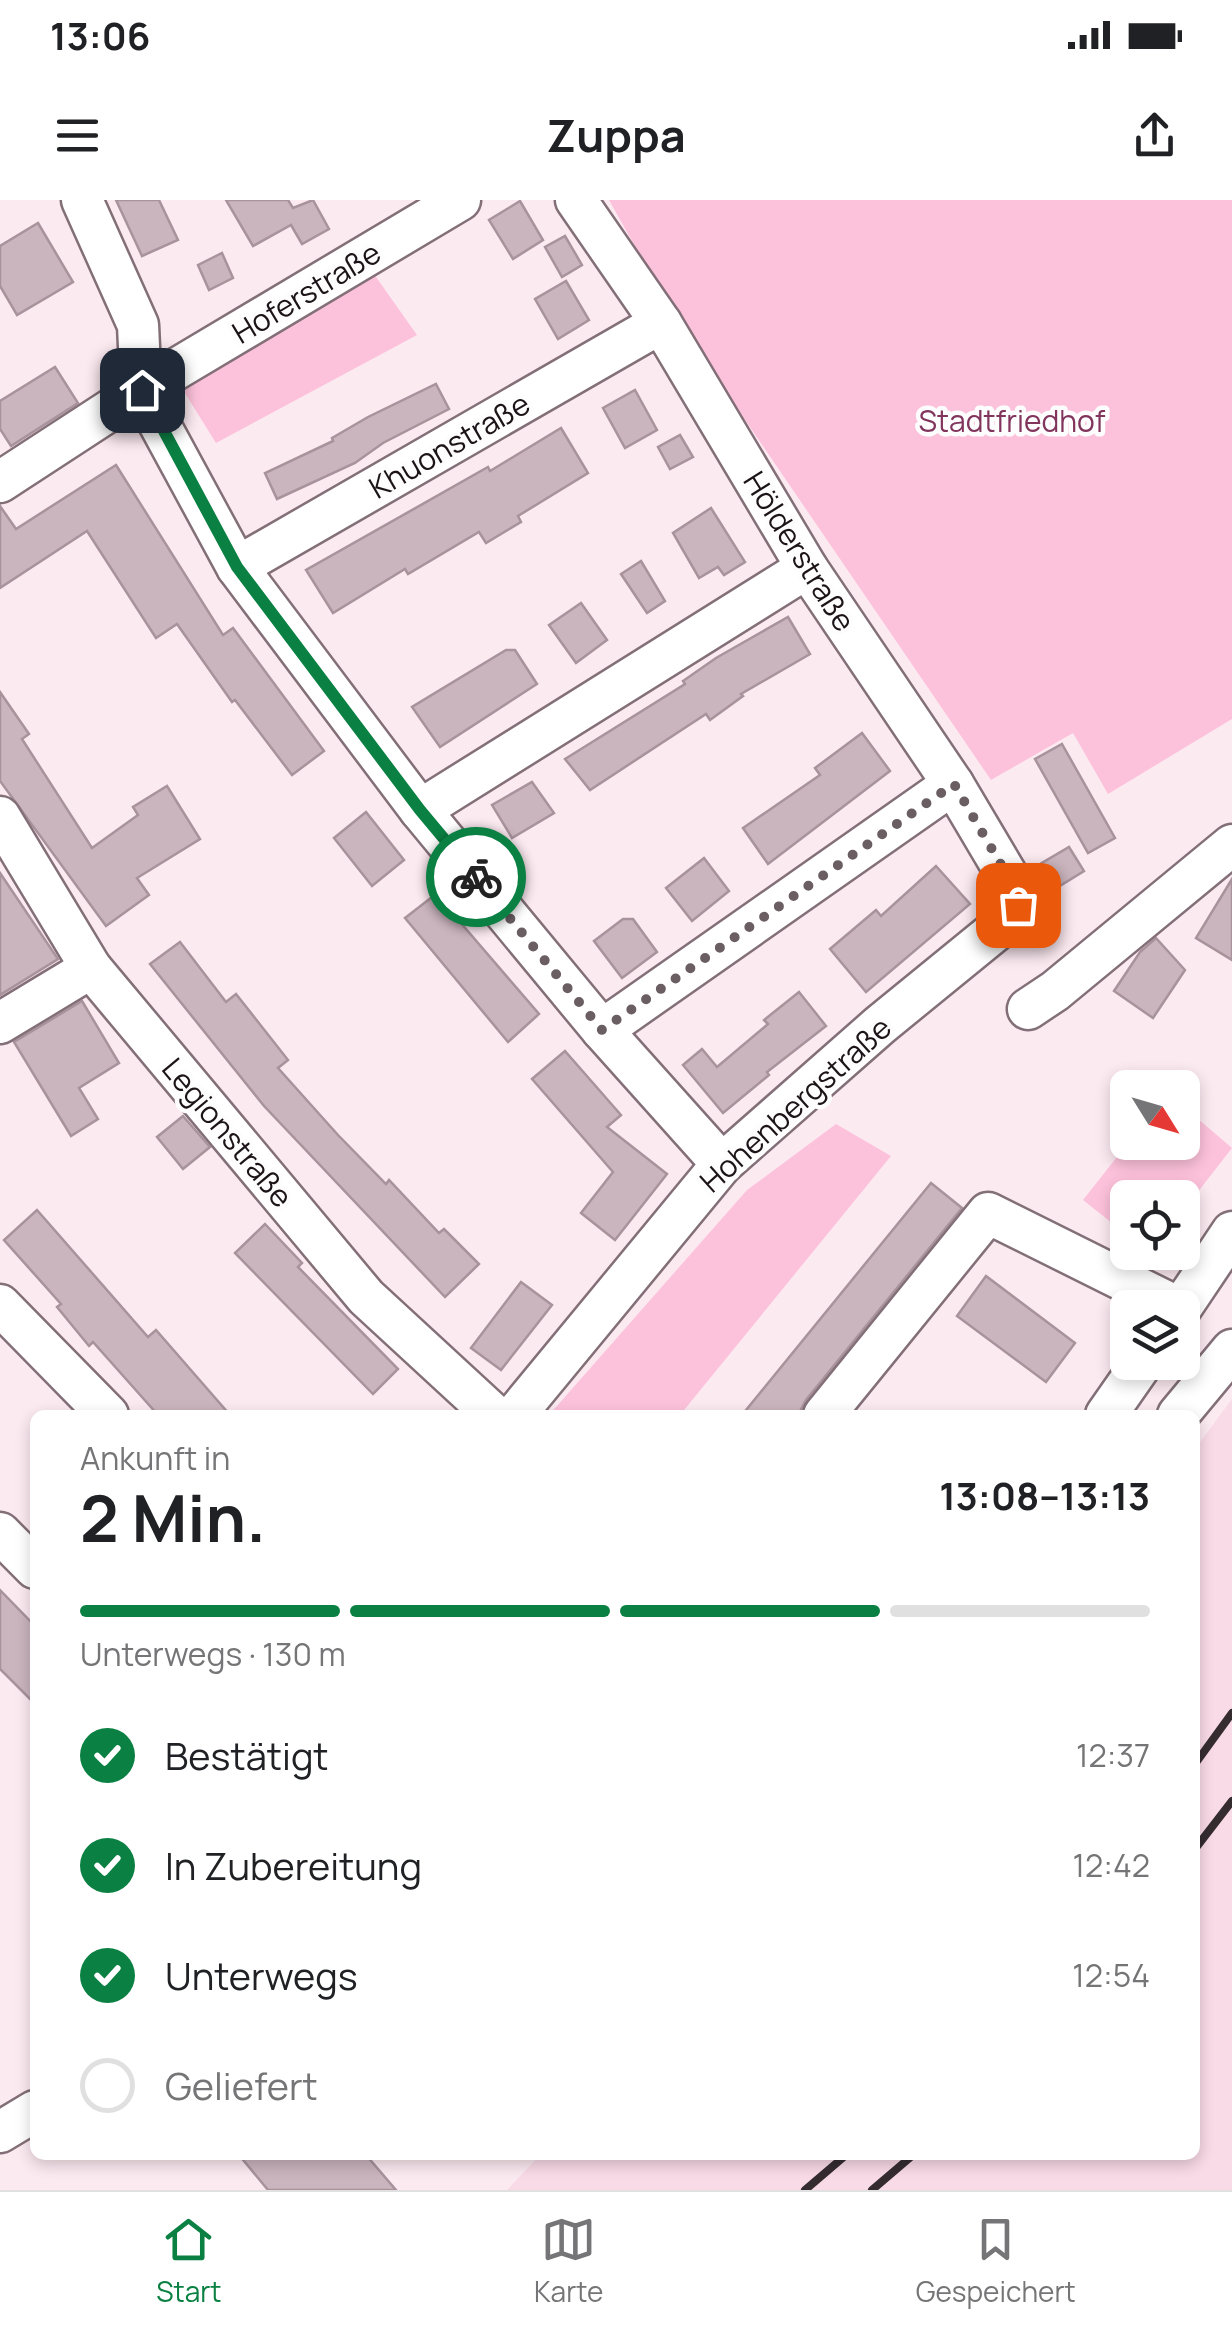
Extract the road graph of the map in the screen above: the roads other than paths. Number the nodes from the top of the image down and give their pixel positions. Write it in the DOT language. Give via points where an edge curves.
graph roads {
  1 [pos="82,200"];
  2 [pos="460,200"];
  3 [pos="576,200"];
  4 [pos="662,323"];
  5 [pos="142,390"];
  6 [pos="0,482"];
  7 [pos="237,567"];
  8 [pos="807,568"];
  9 [pos="954,784"];
  10 [pos="420,810"];
  11 [pos="0,817"];
  12 [pos="1232,845"];
  13 [pos="1018,905"];
  14 [pos="90,968"];
  15 [pos="1028,1009"];
  16 [pos="0,1023"];
  17 [pos="602,1030"];
  18 [pos="722,1164"];
  19 [pos="1232,1232"];
  20 [pos="1144,1290"];
  21 [pos="1192,1290"];
  22 [pos="0,1305"];
  23 [pos="1232,1350"];
  24 [pos="1130,1380"];
  25 [pos="103,1410"];
  26 [pos="489,1410"];
  27 [pos="518,1410"];
  28 [pos="828,1410"];
  29 [pos="1109,1410"];
  30 [pos="1182,1410"];
  31 [pos="0,1533"];
  32 [pos="30,1563"];
  33 [pos="30,2114"];
  34 [pos="0,2132"];
  1 -- 5 [label="street" via="138,326"];
  2 -- 5 [label="street, Hoferstraße"];
  3 -- 4 [label="street, Hölderstraße"];
  4 -- 7 [label="street, Khuonstraße"];
  4 -- 8 [label="street, Hölderstraße"];
  5 -- 6 [label="street, Hoferstraße"];
  5 -- 7 [label="street"];
  7 -- 10 [label="street"];
  8 -- 9 [label="street, Hölderstraße"];
  8 -- 10 [label="street"];
  9 -- 13 [label="street, Hölderstraße"];
  9 -- 17 [label="street"];
  10 -- 17 [label="street"];
  11 -- 14 [label="street, Legionstraße"];
  12 -- 15 [label="street"];
  13 -- 18 [label="street, Hohenbergstraße"];
  14 -- 16 [label="street"];
  14 -- 26 [label="street, Legionstraße" via="366,1297"];
  17 -- 18 [label="street"];
  18 -- 27 [label="street, Hohenbergstraße"];
  19 -- 21 [label="street"];
  20 -- 28 [label="street" via="988,1212"];
  22 -- 25 [label="street"];
  23 -- 30 [label="street"];
  24 -- 29 [label="street"];
  31 -- 32 [label="street"];
  33 -- 34 [label="street"];
}
